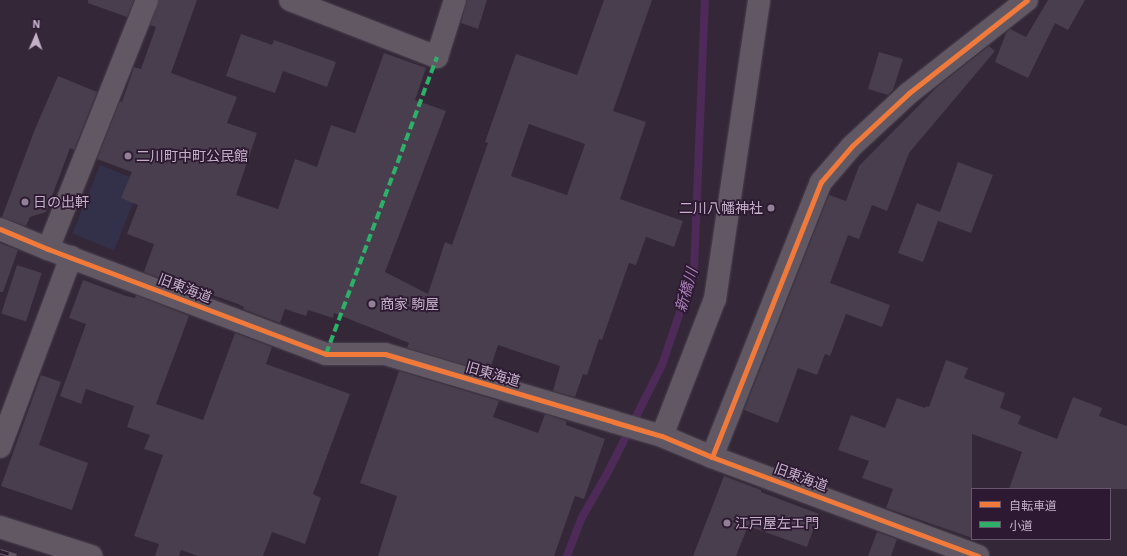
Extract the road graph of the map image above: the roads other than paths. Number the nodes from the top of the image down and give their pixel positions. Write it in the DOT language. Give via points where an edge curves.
graph roads {
  1 [pos="147,0"];
  2 [pos="290,0"];
  3 [pos="455,0"];
  4 [pos="759,0"];
  5 [pos="1027,0"];
  6 [pos="0,229"];
  7 [pos="48,249"];
  8 [pos="71,257"];
  9 [pos="653,434"];
  10 [pos="0,447"];
  11 [pos="712,457"];
  12 [pos="0,527"];
  13 [pos="91,556"];
  14 [pos="978,556"];
  1 -- 7 [label="street"];
  2 -- 3 [label="street" via="437,56"];
  4 -- 9 [label="street" via="715,299"];
  5 -- 11 [label="street" via="908,93 852,146 821,182"];
  6 -- 7 [label="street, 旧東海道"];
  7 -- 8 [label="street, 旧東海道"];
  8 -- 9 [label="street, 旧東海道" via="326,354 385,354"];
  8 -- 10 [label="street"];
  9 -- 11 [label="street, 旧東海道"];
  11 -- 14 [label="street, 旧東海道"];
  12 -- 13 [label="street"];
}
